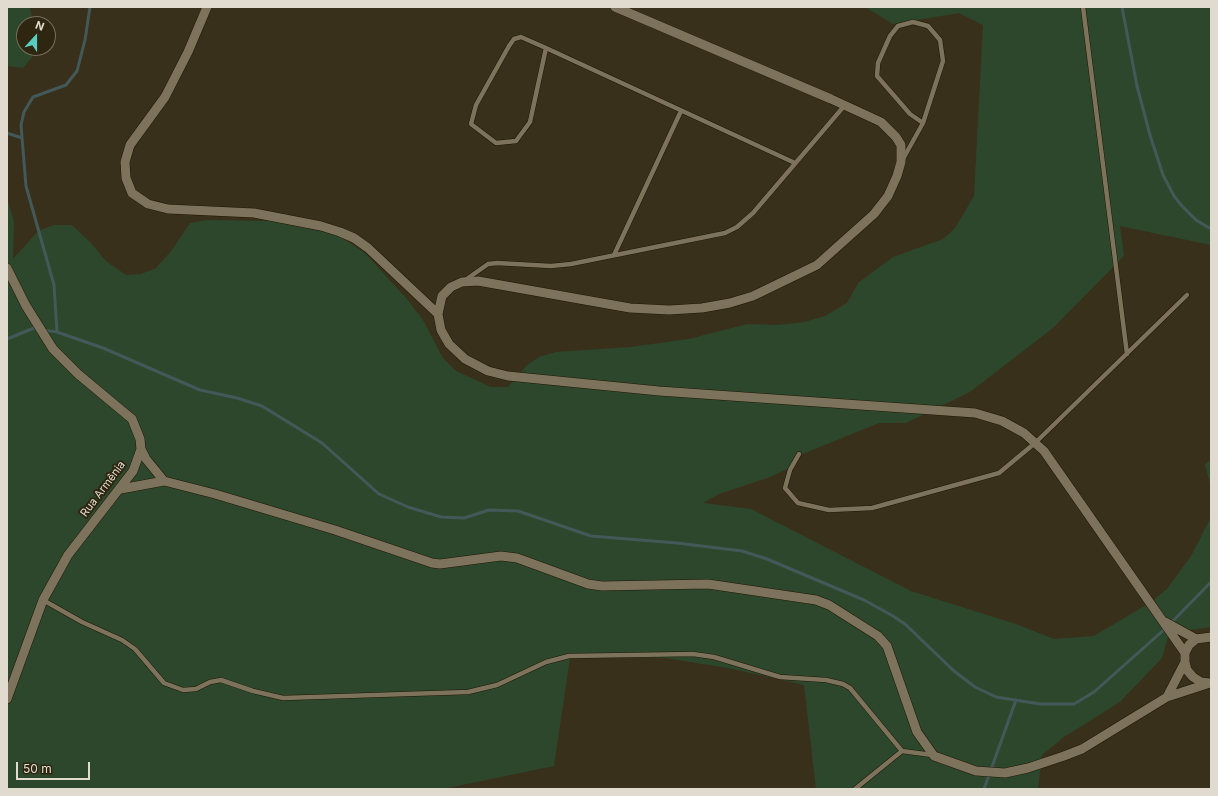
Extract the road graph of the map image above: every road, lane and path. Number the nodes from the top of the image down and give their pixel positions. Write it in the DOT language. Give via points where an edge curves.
graph roads {
  1 [pos="207,7"];
  2 [pos="615,7"];
  3 [pos="1083,7"];
  4 [pos="546,48"];
  5 [pos="845,105"];
  6 [pos="681,111"];
  7 [pos="923,123"];
  8 [pos="901,162"];
  9 [pos="795,163"];
  10 [pos="614,255"];
  11 [pos="7,268"];
  12 [pos="462,282"];
  13 [pos="1187,295"];
  14 [pos="438,314"];
  15 [pos="1127,354"];
  16 [pos="1035,443"];
  17 [pos="141,449"];
  18 [pos="798,454"];
  19 [pos="164,481"];
  20 [pos="121,489"];
  21 [pos="43,600"];
  22 [pos="1165,622"];
  23 [pos="1211,637"];
  24 [pos="1196,639"];
  25 [pos="1185,657"];
  26 [pos="1211,682"];
  27 [pos="1167,697"];
  28 [pos="7,700"];
  29 [pos="902,751"];
  30 [pos="934,756"];
  31 [pos="855,789"];
  1 -- 14 [label="street" via="165,97 130,145 124,162 126,178 132,193 148,204 168,210 254,213 340,232 368,248"];
  2 -- 5 [label="street"];
  3 -- 15 [label="lane"];
  4 -- 4 [label="lane" via="521,37 514,39 476,105 471,124 496,143 516,141 530,122"];
  4 -- 6 [label="lane"];
  5 -- 8 [label="street" via="881,122 891,130 900,145"];
  5 -- 9 [label="lane"];
  6 -- 9 [label="lane"];
  6 -- 10 [label="lane"];
  7 -- 7 [label="lane" via="943,61 940,40 928,26 913,22 898,26 890,36 878,63 877,76 910,114"];
  7 -- 8 [label="lane"];
  8 -- 12 [label="street" via="888,196 874,214 817,265 753,296 730,303 689,309 630,308 478,281"];
  9 -- 10 [label="lane" via="753,213 737,227 725,233"];
  10 -- 12 [label="lane" via="552,266 488,264"];
  11 -- 17 [label="street" via="26,306 53,349 132,419 137,428"];
  12 -- 14 [label="street" via="451,287 442,296"];
  13 -- 15 [label="lane"];
  14 -- 16 [label="street" via="440,330 449,344 465,359 488,371 508,376 659,391 975,413 1002,421 1024,433"];
  15 -- 16 [label="lane"];
  16 -- 18 [label="lane" via="999,473 872,508 829,510 798,503 785,488"];
  16 -- 22 [label="street" via="1044,451"];
  17 -- 19 [label="street"];
  17 -- 20 [label="street, Rua Armênia" via="133,471"];
  19 -- 20 [label="street"];
  19 -- 30 [label="street" via="335,530 432,563 501,556 517,558 588,584 602,586 708,584 816,600 829,605 878,636 887,646 912,721"];
  20 -- 21 [label="street, Rua Armênia" via="76,543"];
  21 -- 28 [label="street, Rua Armênia"];
  21 -- 29 [label="lane" via="136,649 164,682 183,690 196,689 221,680 284,698 468,692 497,685 546,662 569,656 693,654 714,657 780,677 826,680 843,684 850,688"];
  22 -- 24 [label="street"];
  22 -- 25 [label="street"];
  23 -- 24 [label="street"];
  24 -- 25 [label="street" via="1189,645"];
  25 -- 26 [label="street" via="1187,670 1193,677 1201,682"];
  25 -- 27 [label="street"];
  26 -- 27 [label="street"];
  27 -- 30 [label="street" via="1082,749 1028,768 1006,773 976,771"];
  29 -- 30 [label="lane"];
  29 -- 31 [label="lane"];
}
